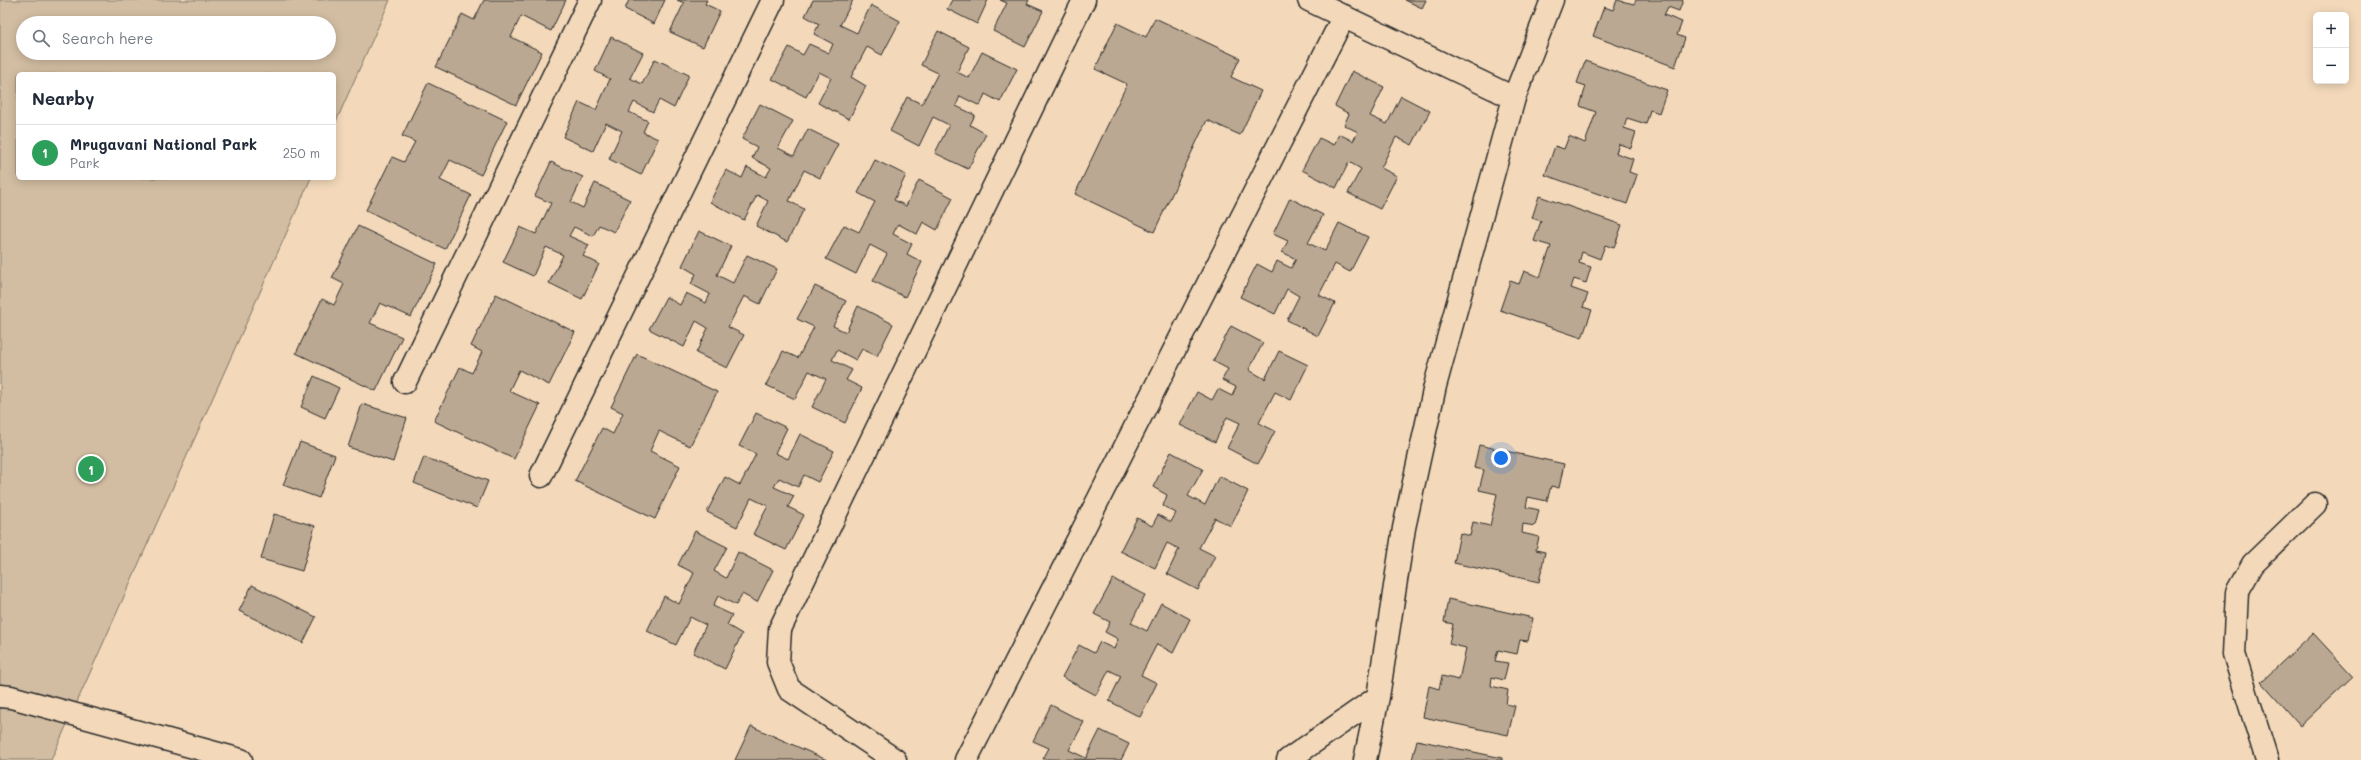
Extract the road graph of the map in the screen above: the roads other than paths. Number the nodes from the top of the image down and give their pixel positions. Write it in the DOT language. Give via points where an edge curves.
graph roads {
  1 [pos="590,0"];
  2 [pos="773,0"];
  3 [pos="1084,0"];
  4 [pos="1309,0"];
  5 [pos="1552,0"];
  6 [pos="1344,16"];
  7 [pos="1514,98"];
  8 [pos="405,382"];
  9 [pos="541,476"];
  10 [pos="2315,504"];
  11 [pos="0,696"];
  12 [pos="1378,697"];
  13 [pos="241,760"];
  14 [pos="894,760"];
  15 [pos="966,760"];
  16 [pos="1288,760"];
  17 [pos="1364,760"];
  18 [pos="2267,760"];
  1 -- 8 [label="street"];
  2 -- 9 [label="street"];
  3 -- 14 [label="street" via="780,629 778,662 789,689"];
  4 -- 6 [label="street"];
  5 -- 7 [label="street"];
  6 -- 7 [label="street"];
  6 -- 15 [label="street"];
  7 -- 12 [label="street" via="1435,386 1404,528"];
  10 -- 18 [label="street" via="2253,564 2237,592 2234,654"];
  11 -- 13 [label="street"];
  12 -- 16 [label="street"];
  12 -- 17 [label="street"];
}
